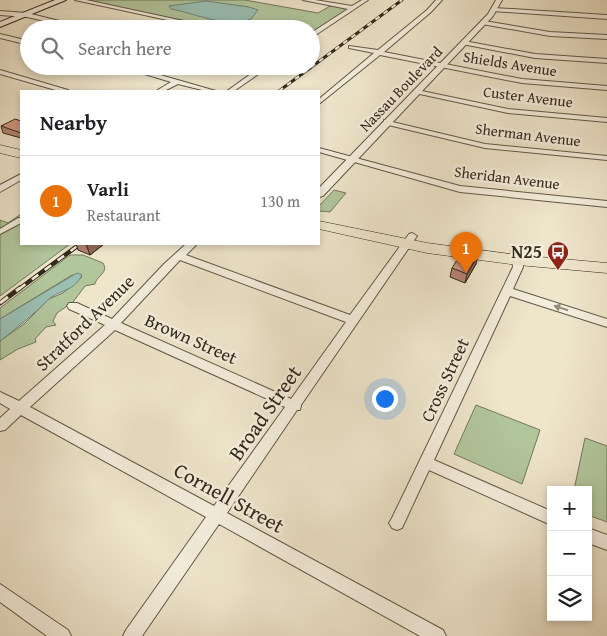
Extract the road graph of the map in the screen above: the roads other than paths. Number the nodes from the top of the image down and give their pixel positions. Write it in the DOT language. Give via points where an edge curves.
graph roads {
  1 [pos="62,0"];
  2 [pos="78,0"];
  3 [pos="306,0"];
  4 [pos="365,0"];
  5 [pos="439,0"];
  6 [pos="499,0"];
  7 [pos="353,8"];
  8 [pos="494,10"];
  9 [pos="0,13"];
  10 [pos="27,15"];
  11 [pos="607,17"];
  12 [pos="50,20"];
  13 [pos="175,20"];
  14 [pos="484,23"];
  15 [pos="0,25"];
  16 [pos="320,30"];
  17 [pos="0,36"];
  18 [pos="607,38"];
  19 [pos="20,41"];
  20 [pos="464,43"];
  21 [pos="351,47"];
  22 [pos="379,53"];
  23 [pos="607,61"];
  24 [pos="442,65"];
  25 [pos="0,72"];
  26 [pos="152,75"];
  27 [pos="252,75"];
  28 [pos="176,82"];
  29 [pos="607,88"];
  30 [pos="63,90"];
  31 [pos="161,90"];
  32 [pos="209,90"];
  33 [pos="231,90"];
  34 [pos="417,92"];
  35 [pos="320,101"];
  36 [pos="607,120"];
  37 [pos="387,122"];
  38 [pos="0,150"];
  39 [pos="320,150"];
  40 [pos="20,154"];
  41 [pos="607,158"];
  42 [pos="351,159"];
  43 [pos="20,178"];
  44 [pos="0,189"];
  45 [pos="320,193"];
  46 [pos="607,204"];
  47 [pos="320,217"];
  48 [pos="20,221"];
  49 [pos="320,225"];
  50 [pos="0,232"];
  51 [pos="410,241"];
  52 [pos="191,245"];
  53 [pos="517,255"];
  54 [pos="179,256"];
  55 [pos="607,258"];
  56 [pos="607,268"];
  57 [pos="507,291"];
  58 [pos="73,306"];
  59 [pos="354,321"];
  60 [pos="607,323"];
  61 [pos="114,324"];
  62 [pos="0,397"];
  63 [pos="295,406"];
  64 [pos="20,408"];
  65 [pos="0,426"];
  66 [pos="425,462"];
  67 [pos="217,516"];
  68 [pos="547,516"];
  69 [pos="397,522"];
  70 [pos="592,537"];
  71 [pos="607,543"];
  72 [pos="0,592"];
  73 [pos="62,636"];
  74 [pos="132,636"];
  75 [pos="437,636"];
  1 -- 10 [label="main road"];
  2 -- 13 [label="street"];
  3 -- 7 [label="street"];
  4 -- 7 [label="street"];
  5 -- 22 [label="street"];
  6 -- 8 [label="street, Nassau Boulevard"];
  7 -- 16 [label="street"];
  8 -- 11 [label="street"];
  8 -- 14 [label="street, Nassau Boulevard"];
  9 -- 10 [label="street"];
  10 -- 12 [label="street"];
  10 -- 15 [label="main road"];
  14 -- 18 [label="street" via="550,34"];
  14 -- 20 [label="street, Nassau Boulevard"];
  17 -- 19 [label="street"];
  20 -- 23 [label="street" via="535,56"];
  20 -- 24 [label="street, Nassau Boulevard"];
  21 -- 22 [label="street, Shields Avenue"];
  22 -- 24 [label="street, Shields Avenue"];
  22 -- 35 [label="street"];
  24 -- 29 [label="street, Shields Avenue" via="522,81"];
  24 -- 34 [label="street, Nassau Boulevard"];
  25 -- 30 [label="street"];
  26 -- 28 [label="street"];
  27 -- 33 [label="street"];
  28 -- 31 [label="street"];
  28 -- 32 [label="street"];
  34 -- 36 [label="street, Custer Avenue" via="508,111"];
  34 -- 37 [label="street, Nassau Boulevard"];
  37 -- 41 [label="street, Sherman Avenue" via="485,146"];
  37 -- 42 [label="street, Nassau Boulevard"];
  38 -- 40 [label="main road"];
  39 -- 42 [label="street, Sheridan Avenue"];
  42 -- 45 [label="street, Nassau Boulevard"];
  42 -- 46 [label="street, Sheridan Avenue" via="460,189"];
  43 -- 44 [label="street"];
  47 -- 51 [label="main road"];
  48 -- 50 [label="street"];
  49 -- 51 [label="main road"];
  51 -- 53 [label="main road"];
  51 -- 59 [label="street, Broad Street"];
  52 -- 54 [label="street, Stratford Avenue"];
  53 -- 55 [label="main road"];
  53 -- 56 [label="main road"];
  53 -- 57 [label="street, Cross Street" via="518,267"];
  54 -- 59 [label="street"];
  54 -- 61 [label="street, Stratford Avenue"];
  60 -- 57 [label="street, one-way"];
  57 -- 66 [label="street, Cross Street"];
  58 -- 61 [label="street, Brown Street"];
  59 -- 63 [label="street, Broad Street"];
  61 -- 63 [label="street, Brown Street"];
  61 -- 64 [label="street, Stratford Avenue"];
  62 -- 64 [label="street, Cornell Street"];
  63 -- 67 [label="street, Broad Street"];
  64 -- 65 [label="street, Stratford Avenue"];
  64 -- 67 [label="street, Cornell Street"];
  66 -- 68 [label="street"];
  66 -- 69 [label="street, Cross Street"];
  67 -- 74 [label="street, Broad Street"];
  67 -- 75 [label="street, Cornell Street"];
  70 -- 71 [label="street"];
  72 -- 73 [label="street"];
}
